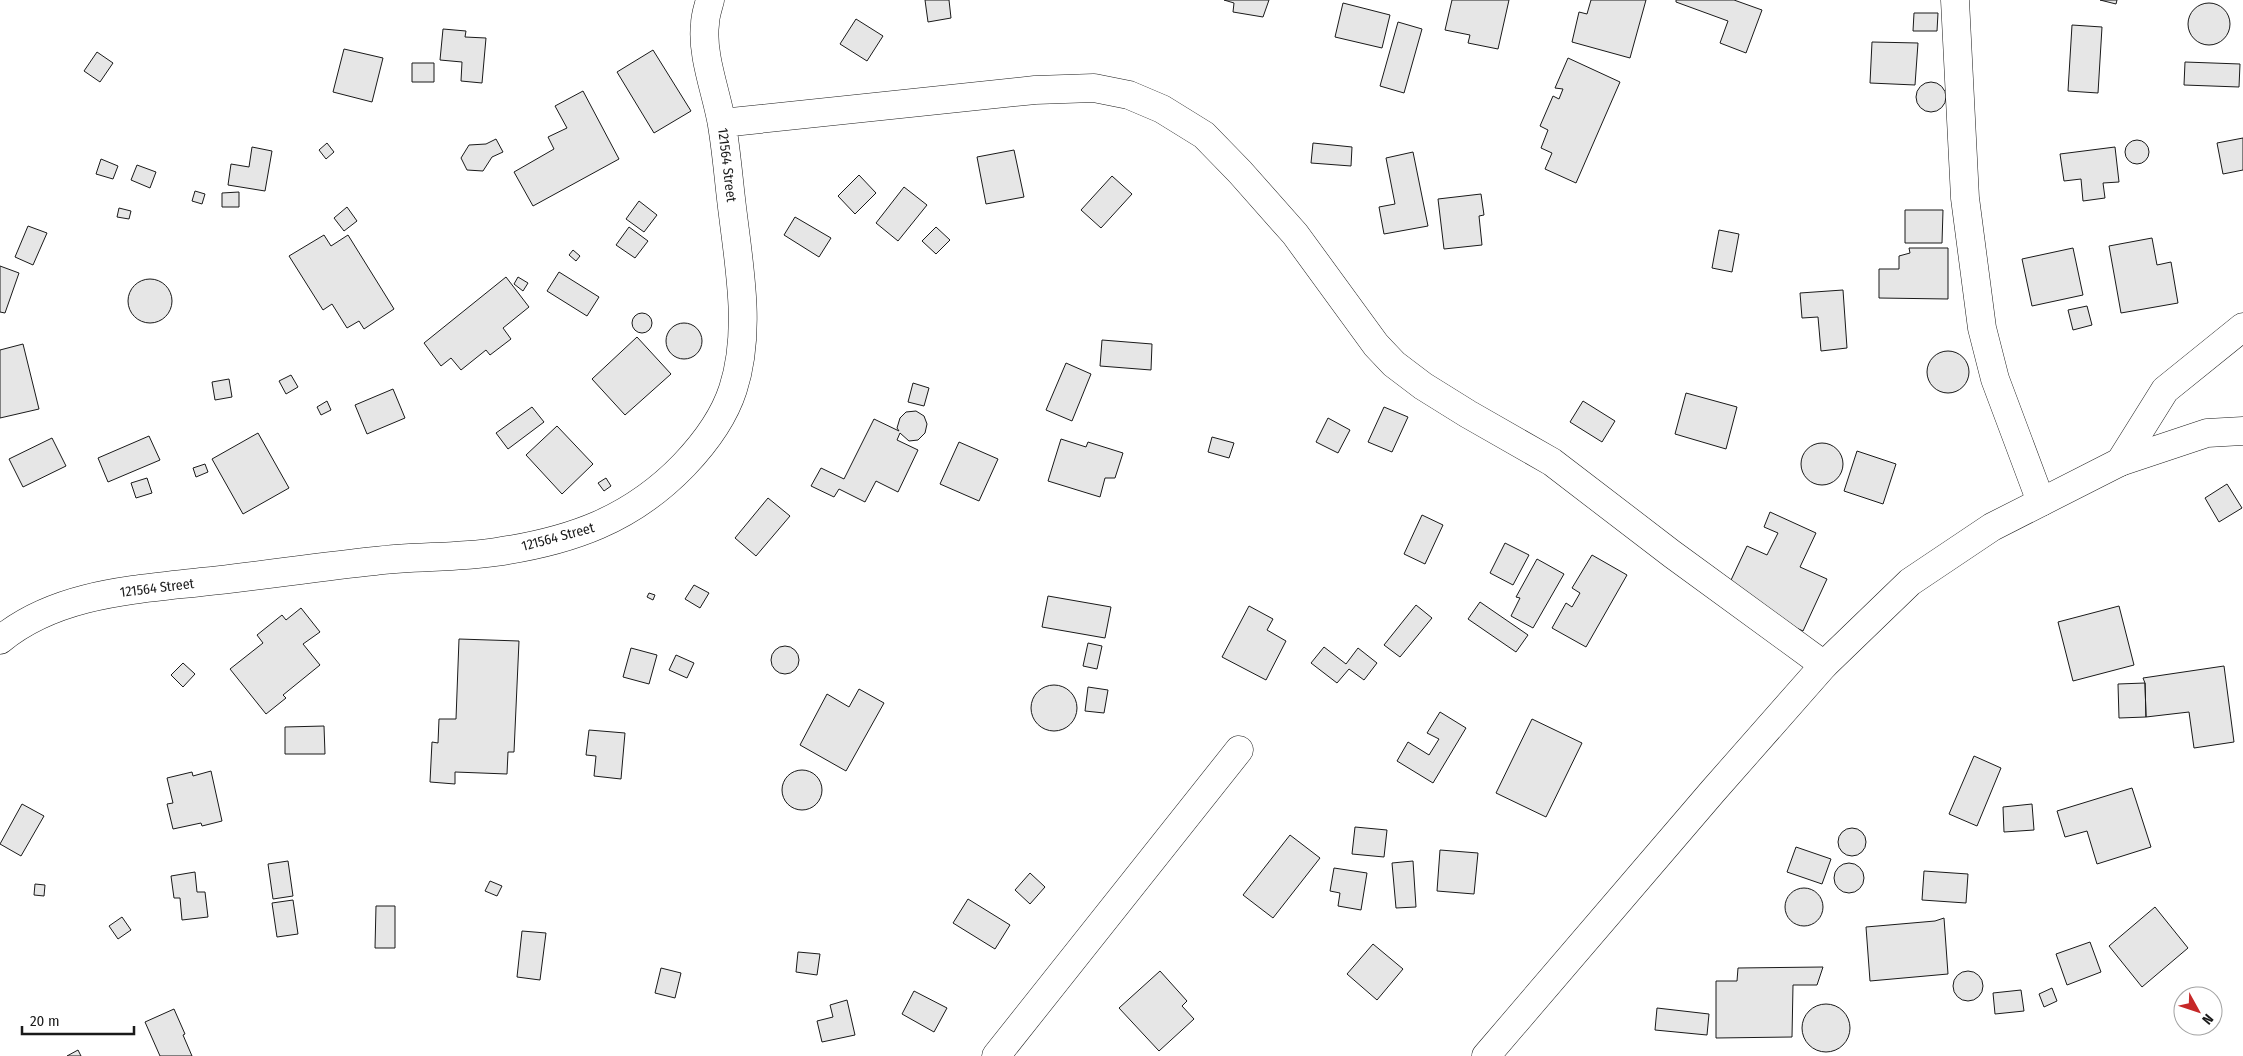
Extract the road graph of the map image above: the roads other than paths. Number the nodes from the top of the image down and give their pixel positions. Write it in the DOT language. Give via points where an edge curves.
graph roads {
  1 [pos="710,0"];
  2 [pos="1955,0"];
  3 [pos="722,123"];
  4 [pos="2243,327"];
  5 [pos="2243,431"];
  6 [pos="2120,462"];
  7 [pos="2041,502"];
  8 [pos="0,640"];
  9 [pos="1824,665"];
  10 [pos="1239,750"];
  11 [pos="996,1056"];
  12 [pos="1486,1056"];
  1 -- 3 [label="street, 121564 Street" via="704,25 709,73"];
  2 -- 7 [label="street" via="1966,198 1982,328 1996,379"];
  3 -- 8 [label="street, 121564 Street" via="743,296 742,343 737,376 732,394 708,436 668,481 650,496 597,528 564,538 494,552 377,560 87,598 23,623"];
  3 -- 9 [label="street" via="1035,90 1094,88 1129,96 1162,109 1204,135 1240,172 1295,234 1376,345 1394,364 1422,386 1552,462"];
  4 -- 6 [label="street" via="2165,390"];
  5 -- 6 [label="street" via="2206,433"];
  6 -- 7 [label="street"];
  7 -- 9 [label="street" via="1992,526 1910,582"];
  9 -- 12 [label="street"];
  10 -- 11 [label="street"];
}
